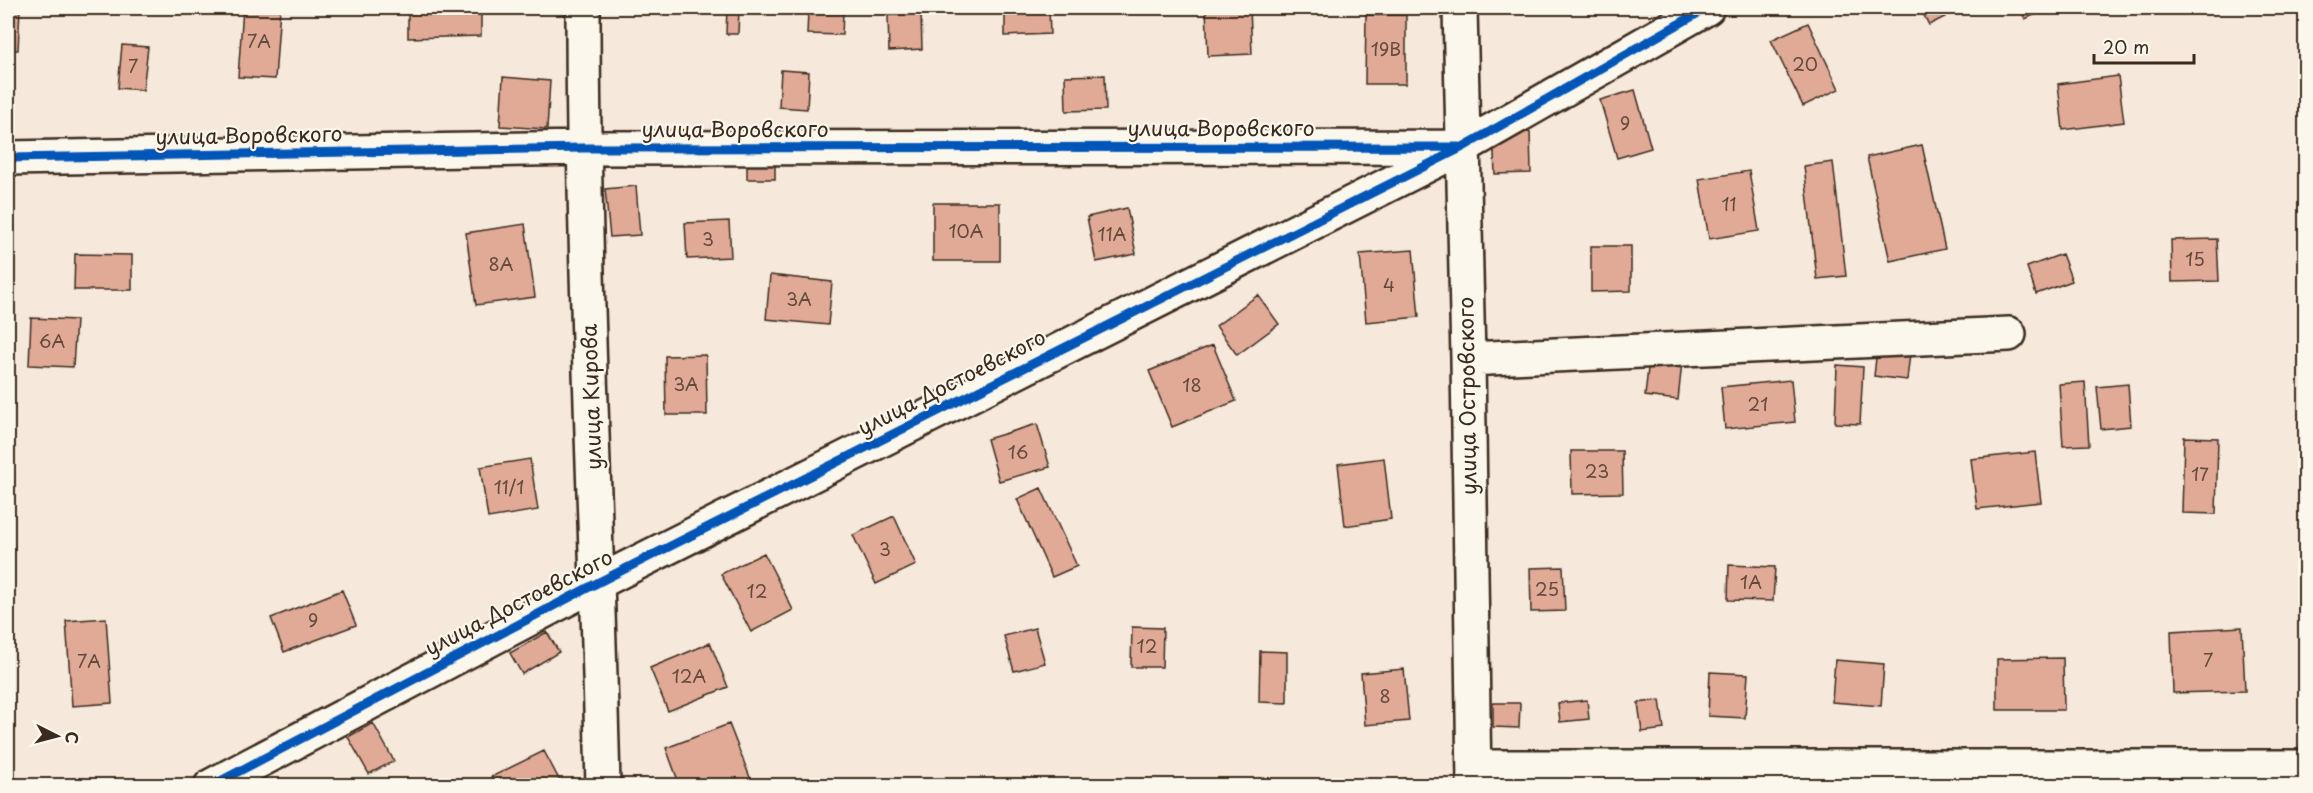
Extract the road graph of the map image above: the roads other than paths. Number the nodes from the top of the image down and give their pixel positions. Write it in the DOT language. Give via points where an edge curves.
graph roads {
  1 [pos="583,8"];
  2 [pos="1460,8"];
  3 [pos="1707,8"];
  4 [pos="1463,147"];
  5 [pos="583,148"];
  6 [pos="8,158"];
  7 [pos="2009,334"];
  8 [pos="1468,359"];
  9 [pos="599,582"];
  10 [pos="2306,768"];
  11 [pos="1474,776"];
  12 [pos="211,786"];
  13 [pos="603,786"];
  1 -- 5 [label="street, улица Кирова"];
  2 -- 4 [label="street, улица Островского"];
  3 -- 4 [label="street, улица Достоевского"];
  4 -- 5 [label="street, улица Воровского"];
  4 -- 8 [label="street, улица Островского"];
  4 -- 9 [label="street, улица Достоевского"];
  5 -- 6 [label="street, улица Воровского"];
  5 -- 9 [label="street, улица Кирова"];
  7 -- 8 [label="street"];
  8 -- 11 [label="street, улица Островского"];
  9 -- 12 [label="street, улица Достоевского"];
  9 -- 13 [label="street, улица Кирова"];
  10 -- 11 [label="street" via="2046,766"];
}
